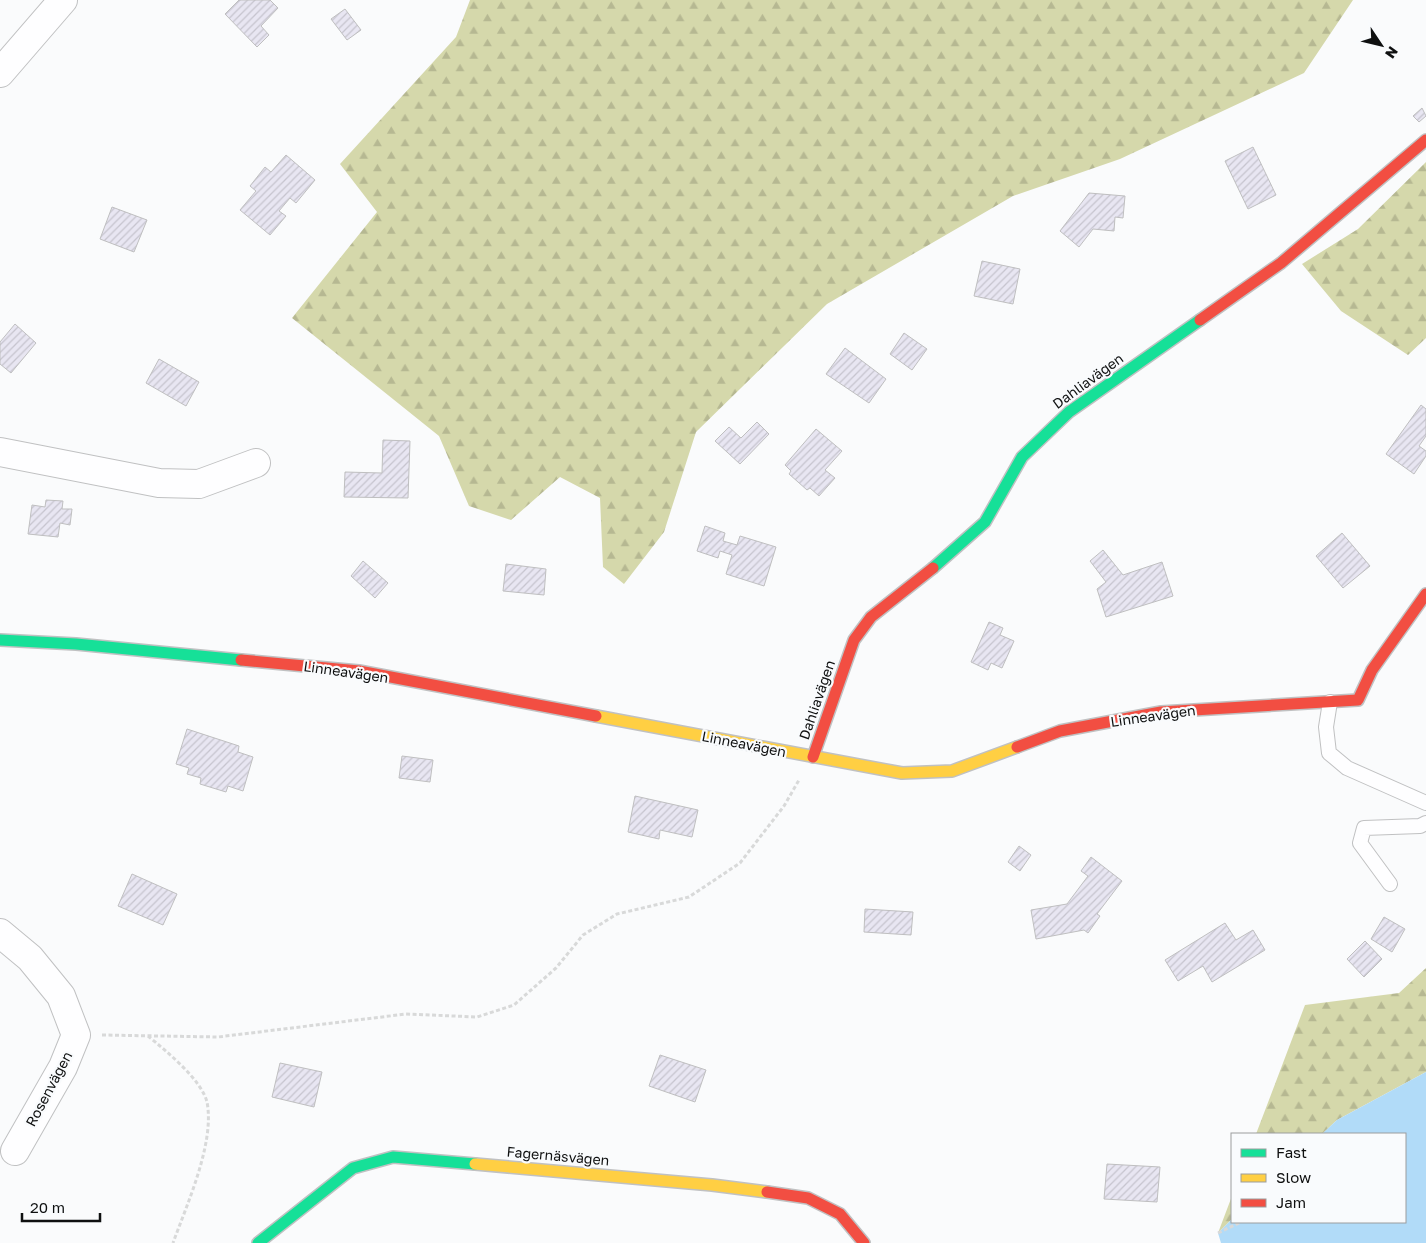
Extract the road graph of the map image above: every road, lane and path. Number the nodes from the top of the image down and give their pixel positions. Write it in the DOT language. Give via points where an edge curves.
graph roads {
  1 [pos="63,0"];
  2 [pos="0,73"];
  3 [pos="1426,140"];
  4 [pos="0,452"];
  5 [pos="256,463"];
  6 [pos="1426,594"];
  7 [pos="0,640"];
  8 [pos="1330,702"];
  9 [pos="813,757"];
  10 [pos="1426,803"];
  11 [pos="1426,823"];
  12 [pos="1390,884"];
  13 [pos="0,933"];
  14 [pos="76,1035"];
  15 [pos="148,1036"];
  16 [pos="15,1151"];
  17 [pos="1239,1223"];
  18 [pos="1218,1233"];
  19 [pos="173,1243"];
  20 [pos="258,1243"];
  21 [pos="864,1243"];
  1 -- 2 [label="street"];
  3 -- 9 [label="street, Dahliavägen" via="1281,263 1069,412 1022,457 985,522 948,558 871,617 854,640"];
  4 -- 5 [label="street" via="159,484 199,484"];
  6 -- 8 [label="street, Linneavägen" via="1372,670 1358,700"];
  7 -- 9 [label="street, Linneavägen" via="76,644 359,671"];
  8 -- 9 [label="street, Linneavägen" via="1152,714 1060,731 952,771 902,773"];
  8 -- 10 [label="lane" via="1326,728 1329,753 1347,768"];
  9 -- 15 [label="path" via="784,806 740,862 689,897 617,914 583,935 556,968 514,1005 478,1017 406,1014 218,1037"];
  11 -- 12 [label="lane" via="1420,826 1364,828 1360,843"];
  13 -- 14 [label="street, Rosenvägen" via="30,958 61,996"];
  14 -- 15 [label="path"];
  14 -- 16 [label="street, Rosenvägen" via="64,1067"];
  15 -- 19 [label="path" via="187,1069 206,1101 207,1147"];
  17 -- 18 [label="path"];
  20 -- 21 [label="street, Fagernäsvägen" via="353,1168 393,1157 712,1185 808,1198 840,1214"];
}
